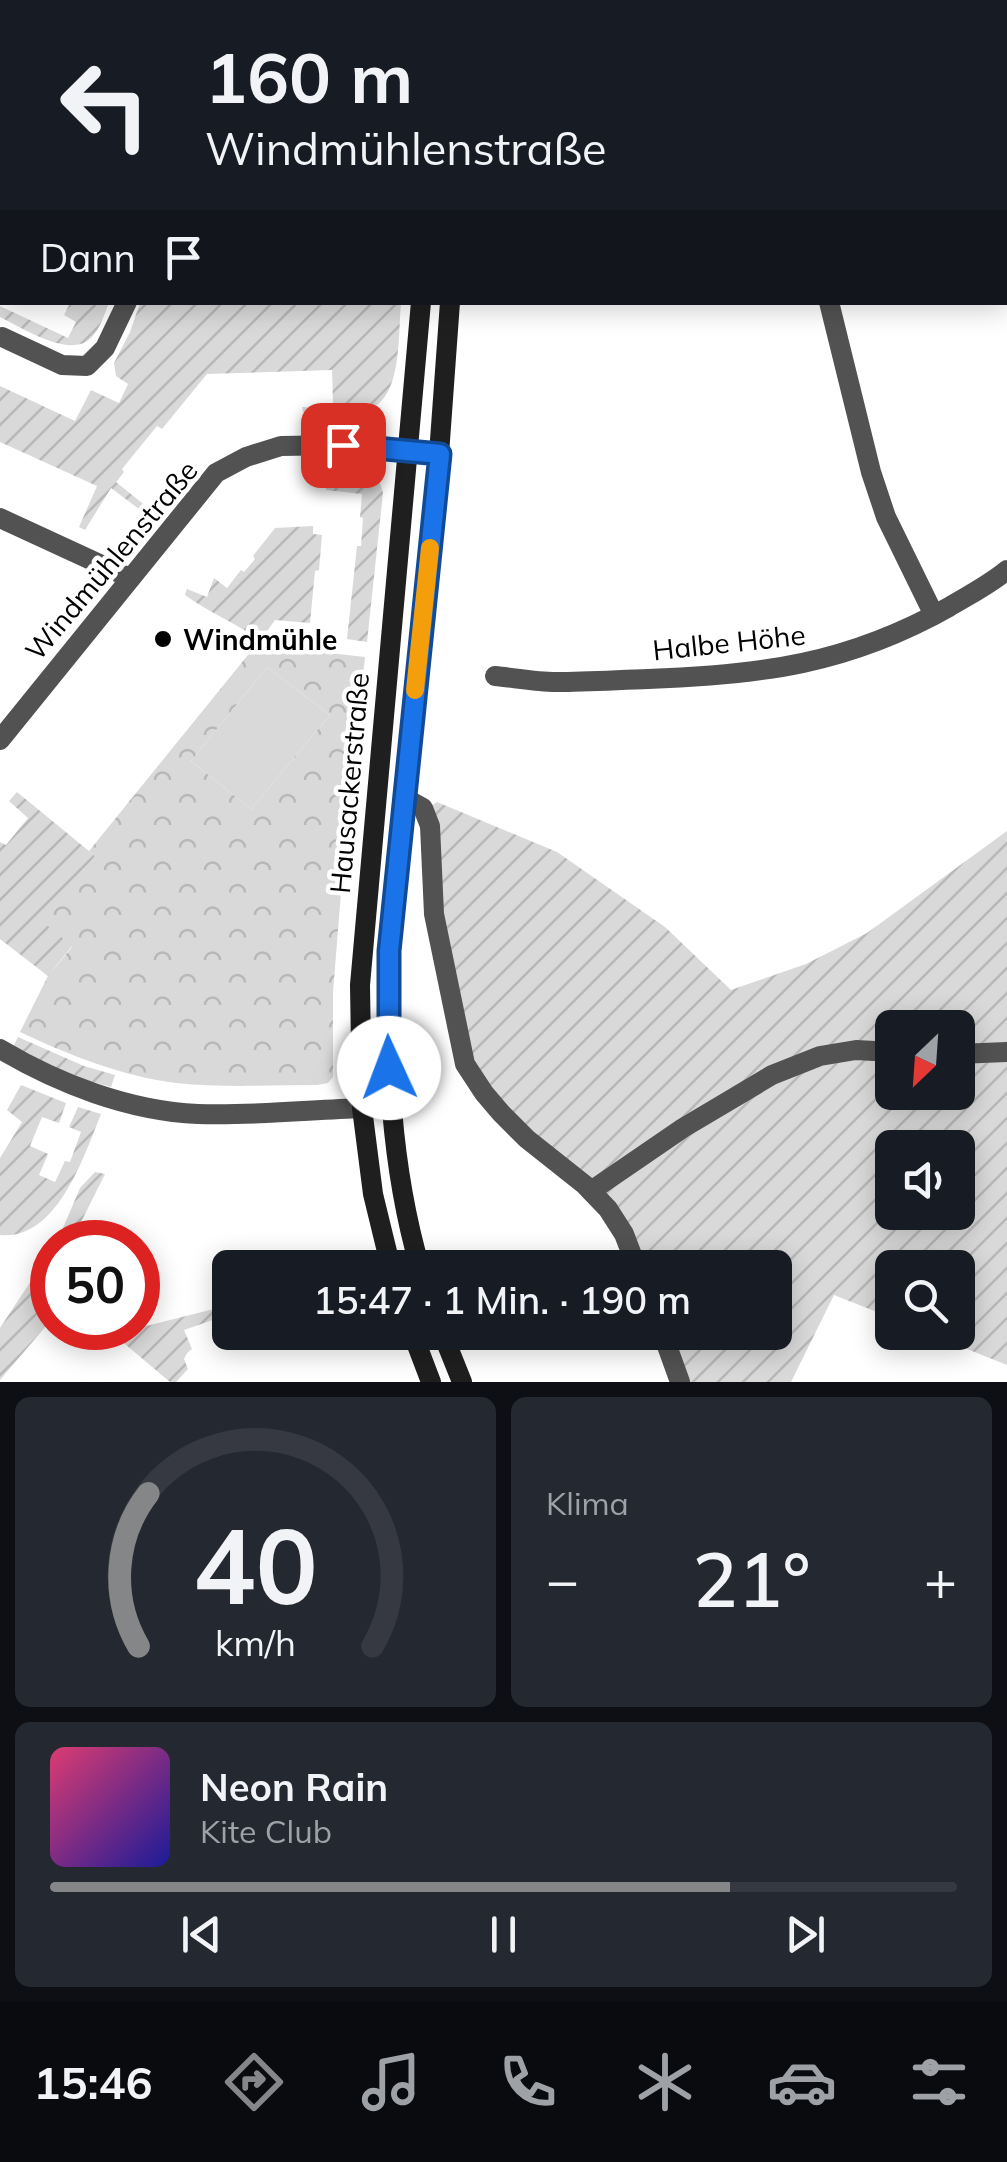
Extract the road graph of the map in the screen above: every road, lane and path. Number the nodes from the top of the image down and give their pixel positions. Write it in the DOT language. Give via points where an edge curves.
graph roads {
  1 [pos="126,305"];
  2 [pos="421,305"];
  3 [pos="450,305"];
  4 [pos="830,305"];
  5 [pos="2,337"];
  6 [pos="407,451"];
  7 [pos="440,454"];
  8 [pos="0,518"];
  9 [pos="1007,570"];
  10 [pos="130,578"];
  11 [pos="934,616"];
  12 [pos="495,676"];
  13 [pos="0,740"];
  14 [pos="403,798"];
  15 [pos="0,1049"];
  16 [pos="875,1051"];
  17 [pos="1007,1052"];
  18 [pos="975,1053"];
  19 [pos="362,1108"];
  20 [pos="591,1191"];
  21 [pos="387,1250"];
  22 [pos="416,1250"];
  23 [pos="630,1250"];
  24 [pos="419,1350"];
  25 [pos="449,1350"];
  26 [pos="668,1350"];
  27 [pos="431,1382"];
  28 [pos="462,1382"];
  29 [pos="680,1382"];
  1 -- 5 [label="street" via="87,366 62,364"];
  2 -- 6 [label="main road, Hausackerstraße"];
  3 -- 7 [label="main road, Hausackerstraße"];
  4 -- 11 [label="street" via="886,517"];
  6 -- 7 [label="street, Windmühlenstraße"];
  6 -- 10 [label="street, Windmühlenstraße" via="281,446 246,457 216,473"];
  6 -- 19 [label="main road, Hausackerstraße" via="362,951"];
  7 -- 14 [label="main road, Hausackerstraße"];
  8 -- 10 [label="street"];
  9 -- 11 [label="street, Halbe Höhe"];
  10 -- 13 [label="street, Windmühlenstraße"];
  11 -- 12 [label="street, Halbe Höhe" via="818,661 758,672 552,682"];
  14 -- 20 [label="street" via="423,808 430,826 434,914 465,1064 514,1126"];
  14 -- 22 [label="main road, Hausackerstraße" via="387,1030 401,1192"];
  15 -- 19 [label="street" via="67,1084 157,1108 198,1114"];
  16 -- 20 [label="street" via="820,1056 772,1076"];
  17 -- 18 [label="street"];
  19 -- 21 [label="main road, Hausackerstraße"];
  20 -- 23 [label="street"];
  24 -- 27 [label="main road"];
  25 -- 28 [label="main road"];
  26 -- 29 [label="street"];
}
